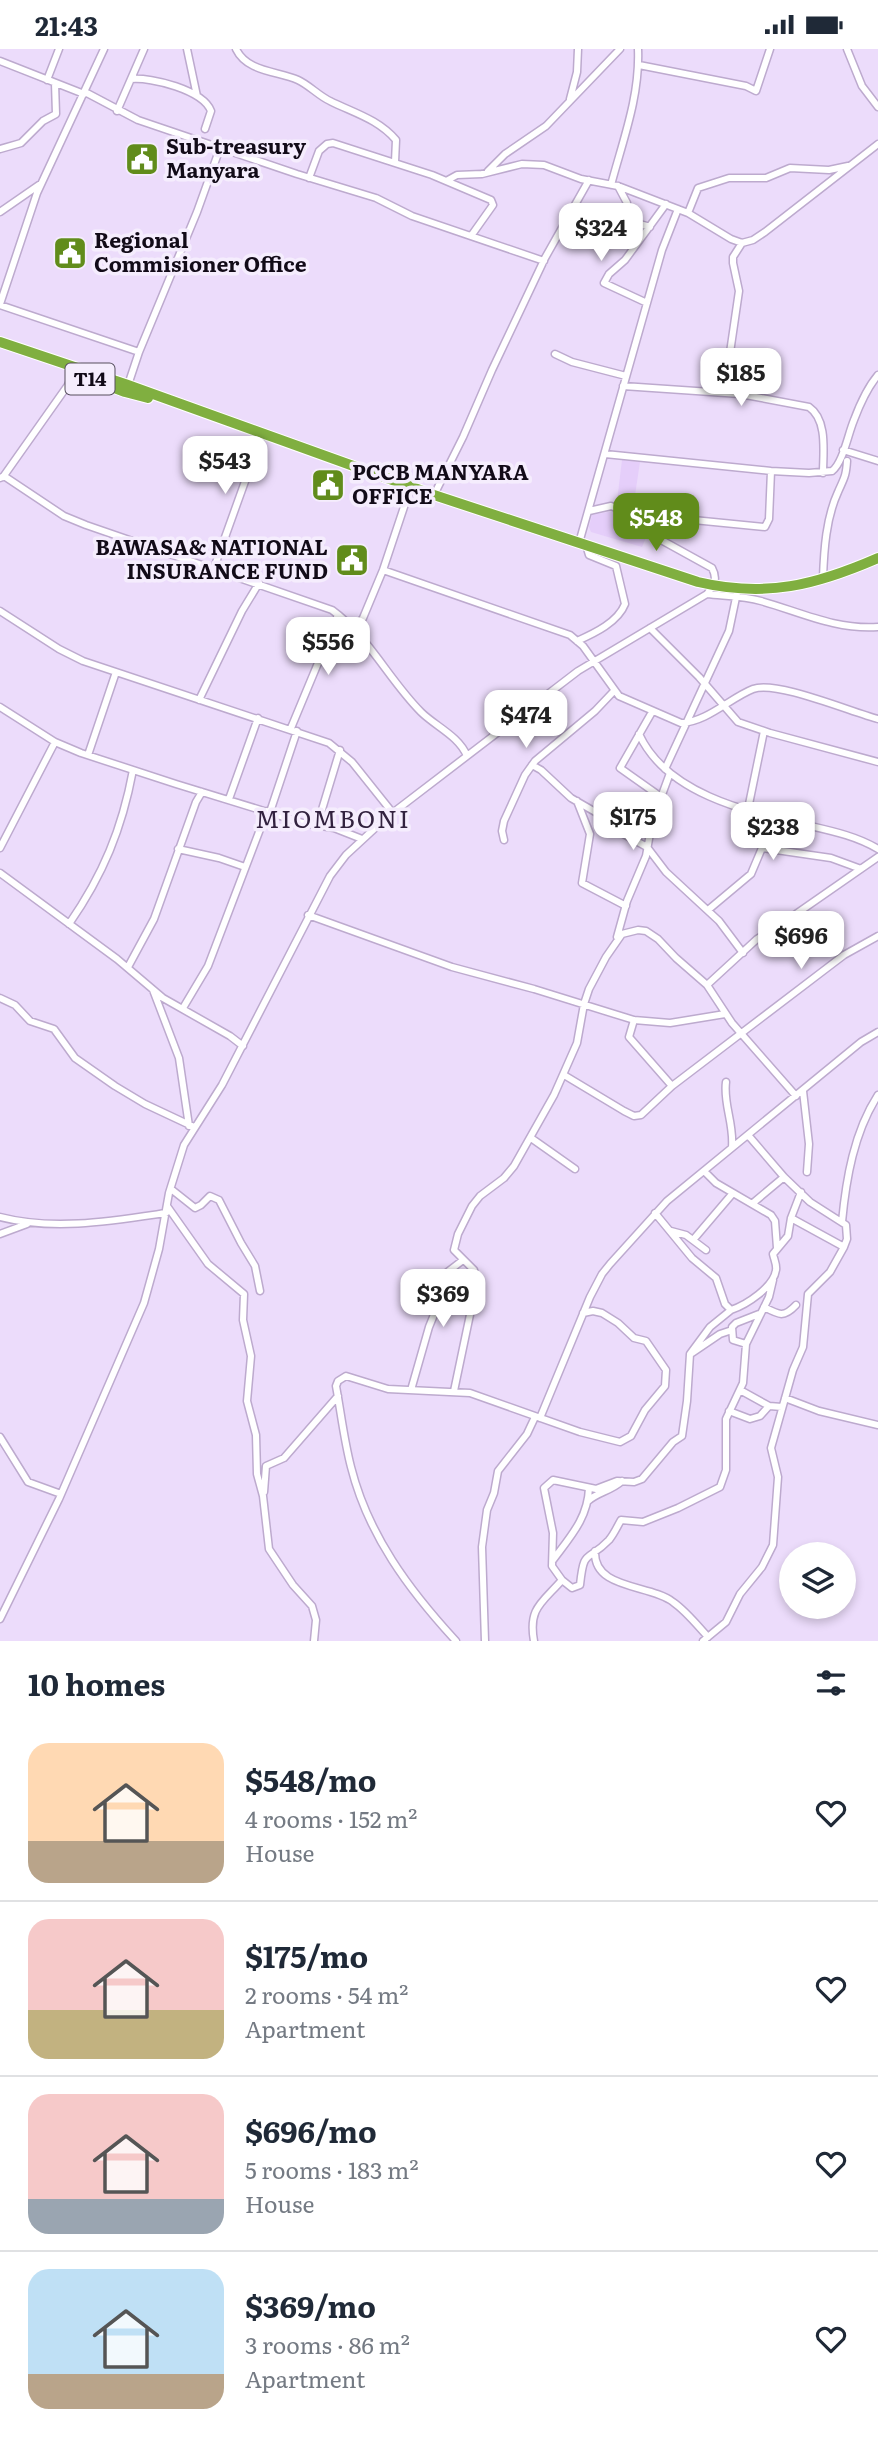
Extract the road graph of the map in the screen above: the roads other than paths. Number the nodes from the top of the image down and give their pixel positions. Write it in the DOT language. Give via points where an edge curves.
graph roads {
  1 [pos="59,49"];
  2 [pos="104,49"];
  3 [pos="145,49"];
  4 [pos="187,49"];
  5 [pos="236,49"];
  6 [pos="578,49"];
  7 [pos="620,49"];
  8 [pos="638,49"];
  9 [pos="770,49"];
  10 [pos="847,49"];
  11 [pos="0,61"];
  12 [pos="639,65"];
  13 [pos="131,79"];
  14 [pos="47,80"];
  15 [pos="55,83"];
  16 [pos="85,93"];
  17 [pos="197,96"];
  18 [pos="570,101"];
  19 [pos="878,107"];
  20 [pos="117,111"];
  21 [pos="205,129"];
  22 [pos="878,144"];
  23 [pos="220,148"];
  24 [pos="0,149"];
  25 [pos="395,162"];
  26 [pos="850,166"];
  27 [pos="487,172"];
  28 [pos="309,178"];
  29 [pos="448,180"];
  30 [pos="589,180"];
  31 [pos="42,183"];
  32 [pos="614,185"];
  33 [pos="666,204"];
  34 [pos="678,209"];
  35 [pos="0,212"];
  36 [pos="688,213"];
  37 [pos="650,227"];
  38 [pos="471,236"];
  39 [pos="742,243"];
  40 [pos="544,261"];
  41 [pos="647,303"];
  42 [pos="0,305"];
  43 [pos="0,342"];
  44 [pos="139,352"];
  45 [pos="555,354"];
  46 [pos="75,370"];
  47 [pos="878,375"];
  48 [pos="626,376"];
  49 [pos="623,386"];
  50 [pos="127,388"];
  51 [pos="731,393"];
  52 [pos="262,434"];
  53 [pos="843,450"];
  54 [pos="605,454"];
  55 [pos="855,454"];
  56 [pos="847,461"];
  57 [pos="878,461"];
  58 [pos="838,465"];
  59 [pos="771,471"];
  60 [pos="823,473"];
  61 [pos="1,478"];
  62 [pos="411,486"];
  63 [pos="434,495"];
  64 [pos="589,511"];
  65 [pos="633,514"];
  66 [pos="583,544"];
  67 [pos="878,558"];
  68 [pos="214,568"];
  69 [pos="383,570"];
  70 [pos="823,580"];
  71 [pos="259,583"];
  72 [pos="714,585"];
  73 [pos="737,593"];
  74 [pos="707,594"];
  75 [pos="1,615"];
  76 [pos="338,615"];
  77 [pos="878,627"];
  78 [pos="650,628"];
  79 [pos="355,629"];
  80 [pos="577,641"];
  81 [pos="593,660"];
  82 [pos="116,672"];
  83 [pos="704,683"];
  84 [pos="614,691"];
  85 [pos="199,700"];
  86 [pos="725,706"];
  87 [pos="2,708"];
  88 [pos="652,712"];
  89 [pos="258,718"];
  90 [pos="878,719"];
  91 [pos="0,720"];
  92 [pos="687,723"];
  93 [pos="294,729"];
  94 [pos="764,731"];
  95 [pos="639,734"];
  96 [pos="55,742"];
  97 [pos="340,750"];
  98 [pos="88,755"];
  99 [pos="467,756"];
  100 [pos="878,762"];
  101 [pos="532,765"];
  102 [pos="133,770"];
  103 [pos="668,771"];
  104 [pos="202,792"];
  105 [pos="661,797"];
  106 [pos="229,799"];
  107 [pos="577,801"];
  108 [pos="748,809"];
  109 [pos="269,812"];
  110 [pos="392,812"];
  111 [pos="317,826"];
  112 [pos="362,839"];
  113 [pos="504,840"];
  114 [pos="647,847"];
  115 [pos="0,848"];
  116 [pos="178,849"];
  117 [pos="878,849"];
  118 [pos="878,857"];
  119 [pos="245,867"];
  120 [pos="861,869"];
  121 [pos="0,873"];
  122 [pos="626,906"];
  123 [pos="708,910"];
  124 [pos="309,915"];
  125 [pos="69,924"];
  126 [pos="878,936"];
  127 [pos="617,939"];
  128 [pos="743,953"];
  129 [pos="128,967"];
  130 [pos="707,985"];
  131 [pos="152,988"];
  132 [pos="0,998"];
  133 [pos="584,1004"];
  134 [pos="183,1008"];
  135 [pos="725,1014"];
  136 [pos="634,1020"];
  137 [pos="878,1032"];
  138 [pos="742,1034"];
  139 [pos="243,1046"];
  140 [pos="564,1075"];
  141 [pos="726,1082"];
  142 [pos="672,1086"];
  143 [pos="803,1091"];
  144 [pos="878,1095"];
  145 [pos="796,1096"];
  146 [pos="191,1126"];
  147 [pos="748,1135"];
  148 [pos="531,1138"];
  149 [pos="732,1147"];
  150 [pos="575,1169"];
  151 [pos="704,1171"];
  152 [pos="807,1172"];
  153 [pos="784,1177"];
  154 [pos="171,1189"];
  155 [pos="801,1192"];
  156 [pos="733,1193"];
  157 [pos="753,1203"];
  158 [pos="167,1210"];
  159 [pos="655,1213"];
  160 [pos="0,1217"];
  161 [pos="791,1218"];
  162 [pos="842,1222"];
  163 [pos="29,1224"];
  164 [pos="669,1230"];
  165 [pos="0,1234"];
  166 [pos="693,1240"];
  167 [pos="844,1247"];
  168 [pos="777,1248"];
  169 [pos="706,1249"];
  170 [pos="463,1260"];
  171 [pos="773,1280"];
  172 [pos="260,1291"];
  173 [pos="796,1305"];
  174 [pos="764,1307"];
  175 [pos="731,1310"];
  176 [pos="583,1313"];
  177 [pos="759,1314"];
  178 [pos="732,1330"];
  179 [pos="746,1344"];
  180 [pos="690,1354"];
  181 [pos="411,1390"];
  182 [pos="740,1390"];
  183 [pos="454,1391"];
  184 [pos="338,1397"];
  185 [pos="785,1398"];
  186 [pos="769,1406"];
  187 [pos="782,1407"];
  188 [pos="729,1411"];
  189 [pos="537,1417"];
  190 [pos="878,1425"];
  191 [pos="0,1437"];
  192 [pos="622,1481"];
  193 [pos="589,1488"];
  194 [pos="61,1493"];
  195 [pos="263,1496"];
  196 [pos="589,1501"];
  197 [pos="594,1551"];
  198 [pos="552,1561"];
  199 [pos="562,1580"];
  200 [pos="0,1619"];
  201 [pos="707,1639"];
  202 [pos="314,1641"];
  203 [pos="456,1641"];
  204 [pos="485,1641"];
  205 [pos="534,1641"];
  1 -- 14 [label="street"];
  2 -- 16 [label="street"];
  3 -- 13 [label="street"];
  4 -- 17 [label="street"];
  5 -- 25 [label="street" via="251,65 300,81 330,101 372,119 396,141"];
  6 -- 18 [label="street"];
  7 -- 18 [label="street"];
  8 -- 12 [label="street"];
  9 -- 12 [label="street" via="756,91"];
  10 -- 19 [label="street" via="862,86"];
  11 -- 14 [label="street"];
  12 -- 32 [label="street"];
  13 -- 17 [label="street" via="150,78"];
  13 -- 20 [label="street"];
  14 -- 15 [label="street"];
  15 -- 16 [label="street"];
  15 -- 24 [label="street" via="56,114 21,143"];
  16 -- 20 [label="street"];
  16 -- 31 [label="street"];
  17 -- 21 [label="street" via="211,111"];
  18 -- 27 [label="street"];
  20 -- 23 [label="street"];
  22 -- 26 [label="street"];
  23 -- 28 [label="street"];
  23 -- 44 [label="street"];
  25 -- 28 [label="street" via="327,144"];
  25 -- 29 [label="street"];
  26 -- 36 [label="street" via="829,170 790,167 760,179 716,181 698,188"];
  26 -- 39 [label="street" via="765,232"];
  27 -- 29 [label="street"];
  27 -- 30 [label="street" via="531,164"];
  28 -- 38 [label="street" via="376,198"];
  29 -- 38 [label="street" via="493,203"];
  30 -- 32 [label="street"];
  30 -- 40 [label="street"];
  31 -- 35 [label="street"];
  31 -- 42 [label="street"];
  32 -- 33 [label="street"];
  32 -- 37 [label="street" via="626,203 626,219"];
  33 -- 34 [label="street"];
  33 -- 37 [label="street"];
  34 -- 36 [label="street"];
  34 -- 41 [label="street"];
  36 -- 39 [label="street"];
  37 -- 41 [label="street" via="604,283"];
  38 -- 40 [label="street"];
  39 -- 51 [label="street" via="733,257 739,291 727,373"];
  40 -- 63 [label="street"];
  41 -- 48 [label="street"];
  42 -- 44 [label="street"];
  43 -- 46 [label="highway, T14" via="33,359"];
  44 -- 50 [label="street"];
  45 -- 48 [label="street"];
  46 -- 50 [label="highway, T14"];
  46 -- 61 [label="street"];
  47 -- 53 [label="street" via="867,390"];
  48 -- 49 [label="street"];
  49 -- 51 [label="street"];
  49 -- 54 [label="street"];
  50 -- 52 [label="highway, T14"];
  51 -- 60 [label="street" via="814,410 822,434"];
  52 -- 62 [label="highway, T14"];
  52 -- 68 [label="street"];
  53 -- 55 [label="street"];
  53 -- 58 [label="street"];
  54 -- 59 [label="street"];
  54 -- 64 [label="street"];
  55 -- 56 [label="street"];
  55 -- 57 [label="street"];
  56 -- 58 [label="street"];
  56 -- 70 [label="street" via="825,542"];
  58 -- 60 [label="street"];
  59 -- 60 [label="street"];
  59 -- 65 [label="street" via="765,527"];
  61 -- 68 [label="street" via="64,516"];
  62 -- 63 [label="highway, T14"];
  62 -- 69 [label="street"];
  63 -- 66 [label="highway, T14"];
  64 -- 65 [label="street" via="607,506"];
  64 -- 66 [label="street"];
  65 -- 72 [label="street" via="654,535 712,568"];
  66 -- 72 [label="highway, T14"];
  66 -- 80 [label="street" via="589,555 615,566 625,604 605,626"];
  67 -- 70 [label="highway, T14"];
  68 -- 71 [label="street"];
  69 -- 79 [label="street"];
  69 -- 80 [label="street" via="562,631"];
  70 -- 73 [label="highway, T14"];
  71 -- 76 [label="street" via="326,606"];
  71 -- 85 [label="street"];
  72 -- 73 [label="highway, T14"];
  72 -- 74 [label="street"];
  73 -- 74 [label="street"];
  73 -- 77 [label="street" via="826,622"];
  73 -- 83 [label="street" via="729,631"];
  74 -- 78 [label="street"];
  75 -- 82 [label="street" via="65,652"];
  76 -- 79 [label="street"];
  76 -- 93 [label="street"];
  78 -- 81 [label="street"];
  78 -- 83 [label="street"];
  79 -- 99 [label="street" via="413,703 456,740"];
  80 -- 81 [label="street"];
  81 -- 84 [label="street"];
  81 -- 99 [label="street"];
  82 -- 85 [label="street"];
  82 -- 98 [label="street"];
  83 -- 86 [label="street"];
  83 -- 92 [label="street"];
  84 -- 88 [label="street"];
  84 -- 101 [label="street"];
  85 -- 89 [label="street"];
  86 -- 90 [label="street" via="750,690 766,687"];
  86 -- 92 [label="street"];
  86 -- 94 [label="street" via="738,722"];
  87 -- 91 [label="street"];
  87 -- 96 [label="street"];
  88 -- 92 [label="street"];
  88 -- 95 [label="street"];
  89 -- 93 [label="street"];
  89 -- 106 [label="street"];
  92 -- 103 [label="street"];
  93 -- 97 [label="street"];
  93 -- 109 [label="street"];
  94 -- 100 [label="street"];
  94 -- 108 [label="street"];
  95 -- 103 [label="street"];
  95 -- 105 [label="street" via="620,768"];
  96 -- 98 [label="street"];
  96 -- 115 [label="street"];
  97 -- 110 [label="street"];
  97 -- 111 [label="street"];
  98 -- 102 [label="street"];
  99 -- 110 [label="street"];
  101 -- 107 [label="street"];
  101 -- 113 [label="street" via="503,826"];
  102 -- 104 [label="street"];
  102 -- 125 [label="street" via="102,872"];
  103 -- 105 [label="street"];
  103 -- 108 [label="street" via="711,799"];
  104 -- 106 [label="street"];
  104 -- 116 [label="street"];
  105 -- 114 [label="street"];
  106 -- 109 [label="street"];
  107 -- 114 [label="street"];
  107 -- 122 [label="street" via="590,834 582,883"];
  108 -- 117 [label="street" via="838,833"];
  109 -- 111 [label="street"];
  109 -- 119 [label="street"];
  110 -- 112 [label="street"];
  111 -- 112 [label="street"];
  112 -- 124 [label="street" via="330,876"];
  114 -- 122 [label="street"];
  114 -- 123 [label="street" via="666,872"];
  116 -- 119 [label="street"];
  116 -- 129 [label="street" via="154,919"];
  118 -- 120 [label="street"];
  119 -- 134 [label="street" via="204,973"];
  120 -- 123 [label="street" via="831,858 762,848 751,874"];
  120 -- 128 [label="street" via="762,935"];
  121 -- 125 [label="street"];
  122 -- 127 [label="street"];
  123 -- 128 [label="street"];
  124 -- 133 [label="street" via="452,967"];
  124 -- 139 [label="street"];
  125 -- 129 [label="street"];
  126 -- 138 [label="street" via="844,955"];
  127 -- 130 [label="street" via="633,930 651,934"];
  127 -- 133 [label="street"];
  128 -- 130 [label="street"];
  129 -- 131 [label="street"];
  130 -- 135 [label="street"];
  131 -- 134 [label="street"];
  131 -- 146 [label="street" via="179,1058"];
  132 -- 146 [label="street" via="15,1005 30,1021 54,1029 75,1058 115,1086"];
  133 -- 136 [label="street"];
  133 -- 140 [label="street" via="577,1043"];
  134 -- 139 [label="street"];
  135 -- 136 [label="street" via="670,1023"];
  135 -- 138 [label="street"];
  136 -- 142 [label="street" via="629,1037"];
  137 -- 143 [label="street"];
  138 -- 142 [label="street"];
  138 -- 145 [label="street"];
  139 -- 146 [label="street" via="215,1097"];
  140 -- 142 [label="street" via="634,1116 641,1115"];
  140 -- 148 [label="street"];
  141 -- 149 [label="street"];
  143 -- 145 [label="street"];
  143 -- 152 [label="street"];
  144 -- 162 [label="street" via="862,1123"];
  145 -- 147 [label="street"];
  146 -- 154 [label="street"];
  147 -- 149 [label="street"];
  147 -- 153 [label="street"];
  148 -- 150 [label="street"];
  148 -- 170 [label="street" via="504,1178 472,1206 454,1247"];
  149 -- 151 [label="street"];
  151 -- 156 [label="street"];
  151 -- 159 [label="street"];
  153 -- 155 [label="street"];
  153 -- 157 [label="street"];
  154 -- 158 [label="street"];
  154 -- 172 [label="street" via="195,1208 210,1195 219,1200 255,1266"];
  155 -- 161 [label="street"];
  155 -- 162 [label="street"];
  156 -- 157 [label="street"];
  156 -- 166 [label="street"];
  157 -- 168 [label="street" via="773,1218"];
  158 -- 163 [label="street" via="103,1221"];
  158 -- 194 [label="street" via="144,1303"];
  158 -- 195 [label="street" via="208,1263 244,1294 243,1320 251,1356 247,1401"];
  159 -- 164 [label="street"];
  159 -- 176 [label="street" via="602,1274"];
  160 -- 163 [label="street"];
  161 -- 167 [label="street"];
  161 -- 168 [label="street" via="788,1236"];
  162 -- 167 [label="street" via="847,1229"];
  163 -- 165 [label="street"];
  164 -- 166 [label="street"];
  164 -- 175 [label="street" via="716,1278"];
  166 -- 169 [label="street"];
  167 -- 185 [label="street" via="826,1277 808,1294 803,1347"];
  168 -- 171 [label="street"];
  170 -- 181 [label="street" via="441,1276 445,1289"];
  170 -- 183 [label="street" via="474,1270 476,1286"];
  171 -- 174 [label="street"];
  171 -- 175 [label="street"];
  173 -- 174 [label="street" via="782,1315"];
  174 -- 177 [label="street"];
  175 -- 180 [label="street" via="710,1327"];
  176 -- 189 [label="street"];
  176 -- 189 [label="street" via="601,1313 634,1339 646,1341 666,1370 665,1386 626,1441 605,1440"];
  177 -- 178 [label="street" via="736,1323"];
  177 -- 179 [label="street"];
  178 -- 179 [label="street" via="733,1340"];
  178 -- 180 [label="street"];
  179 -- 182 [label="street"];
  180 -- 192 [label="street" via="682,1436 642,1479"];
  181 -- 183 [label="street"];
  181 -- 184 [label="street" via="377,1386 346,1375 338,1381"];
  182 -- 186 [label="street"];
  182 -- 188 [label="street"];
  183 -- 189 [label="street" via="484,1396"];
  184 -- 195 [label="street" via="284,1458 267,1466"];
  184 -- 203 [label="street" via="351,1468 384,1551"];
  185 -- 187 [label="street"];
  185 -- 190 [label="street"];
  186 -- 187 [label="street"];
  186 -- 188 [label="street" via="750,1419"];
  187 -- 201 [label="street" via="771,1450 778,1473 773,1545 726,1622"];
  188 -- 197 [label="street" via="726,1470 720,1487 643,1522 621,1520 610,1539"];
  189 -- 204 [label="street" via="498,1471 487,1510 482,1554"];
  191 -- 194 [label="street" via="28,1482"];
  192 -- 193 [label="street"];
  192 -- 196 [label="street"];
  193 -- 196 [label="street"];
  193 -- 198 [label="street" via="554,1480 544,1488 553,1533"];
  194 -- 200 [label="street"];
  195 -- 202 [label="street" via="269,1549 312,1606"];
  196 -- 198 [label="street" via="570,1539"];
  197 -- 199 [label="street" via="583,1563 580,1585 572,1588"];
  197 -- 201 [label="street" via="598,1566 609,1578 669,1599"];
  198 -- 199 [label="street"];
  199 -- 205 [label="street" via="534,1615"];
}
